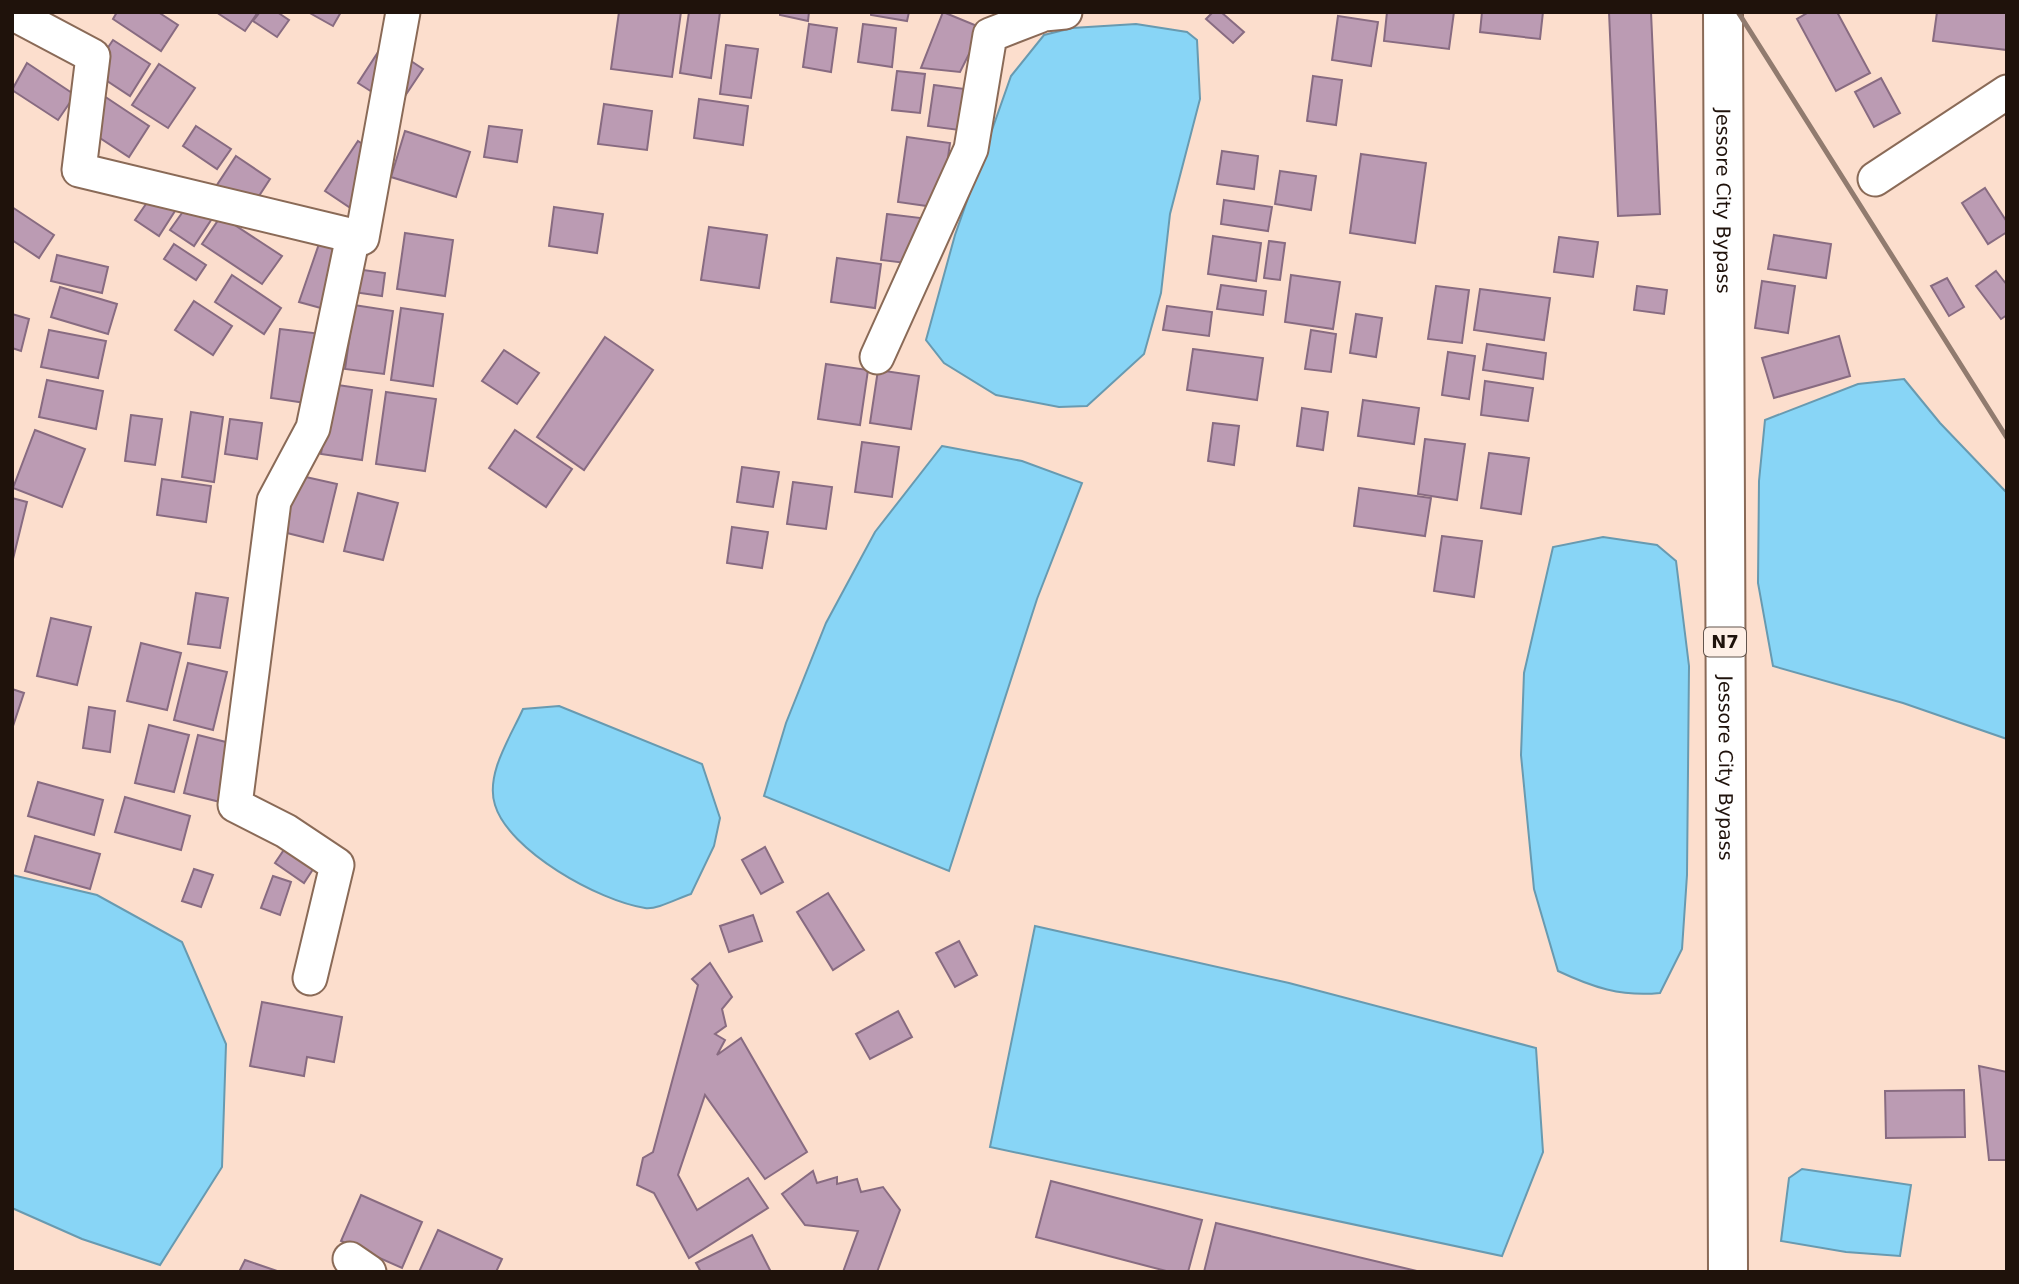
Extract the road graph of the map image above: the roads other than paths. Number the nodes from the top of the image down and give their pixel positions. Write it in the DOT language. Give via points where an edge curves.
graph roads {
  1 [pos="403,12"];
  2 [pos="1065,12"];
  3 [pos="1723,12"];
  4 [pos="12,13"];
  5 [pos="2007,92"];
  6 [pos="1875,179"];
  7 [pos="353,236"];
  8 [pos="877,357"];
  9 [pos="310,978"];
  10 [pos="1728,1272"];
  1 -- 7 [label="street" via="362,238"];
  2 -- 8 [label="street" via="1044,14 990,35 971,149"];
  3 -- 10 [label="highway, Jessore City Bypass / N7"];
  4 -- 7 [label="street" via="93,56 79,170"];
  5 -- 6 [label="street"];
  7 -- 9 [label="street" via="313,428 274,501 235,805 337,865"];
}
